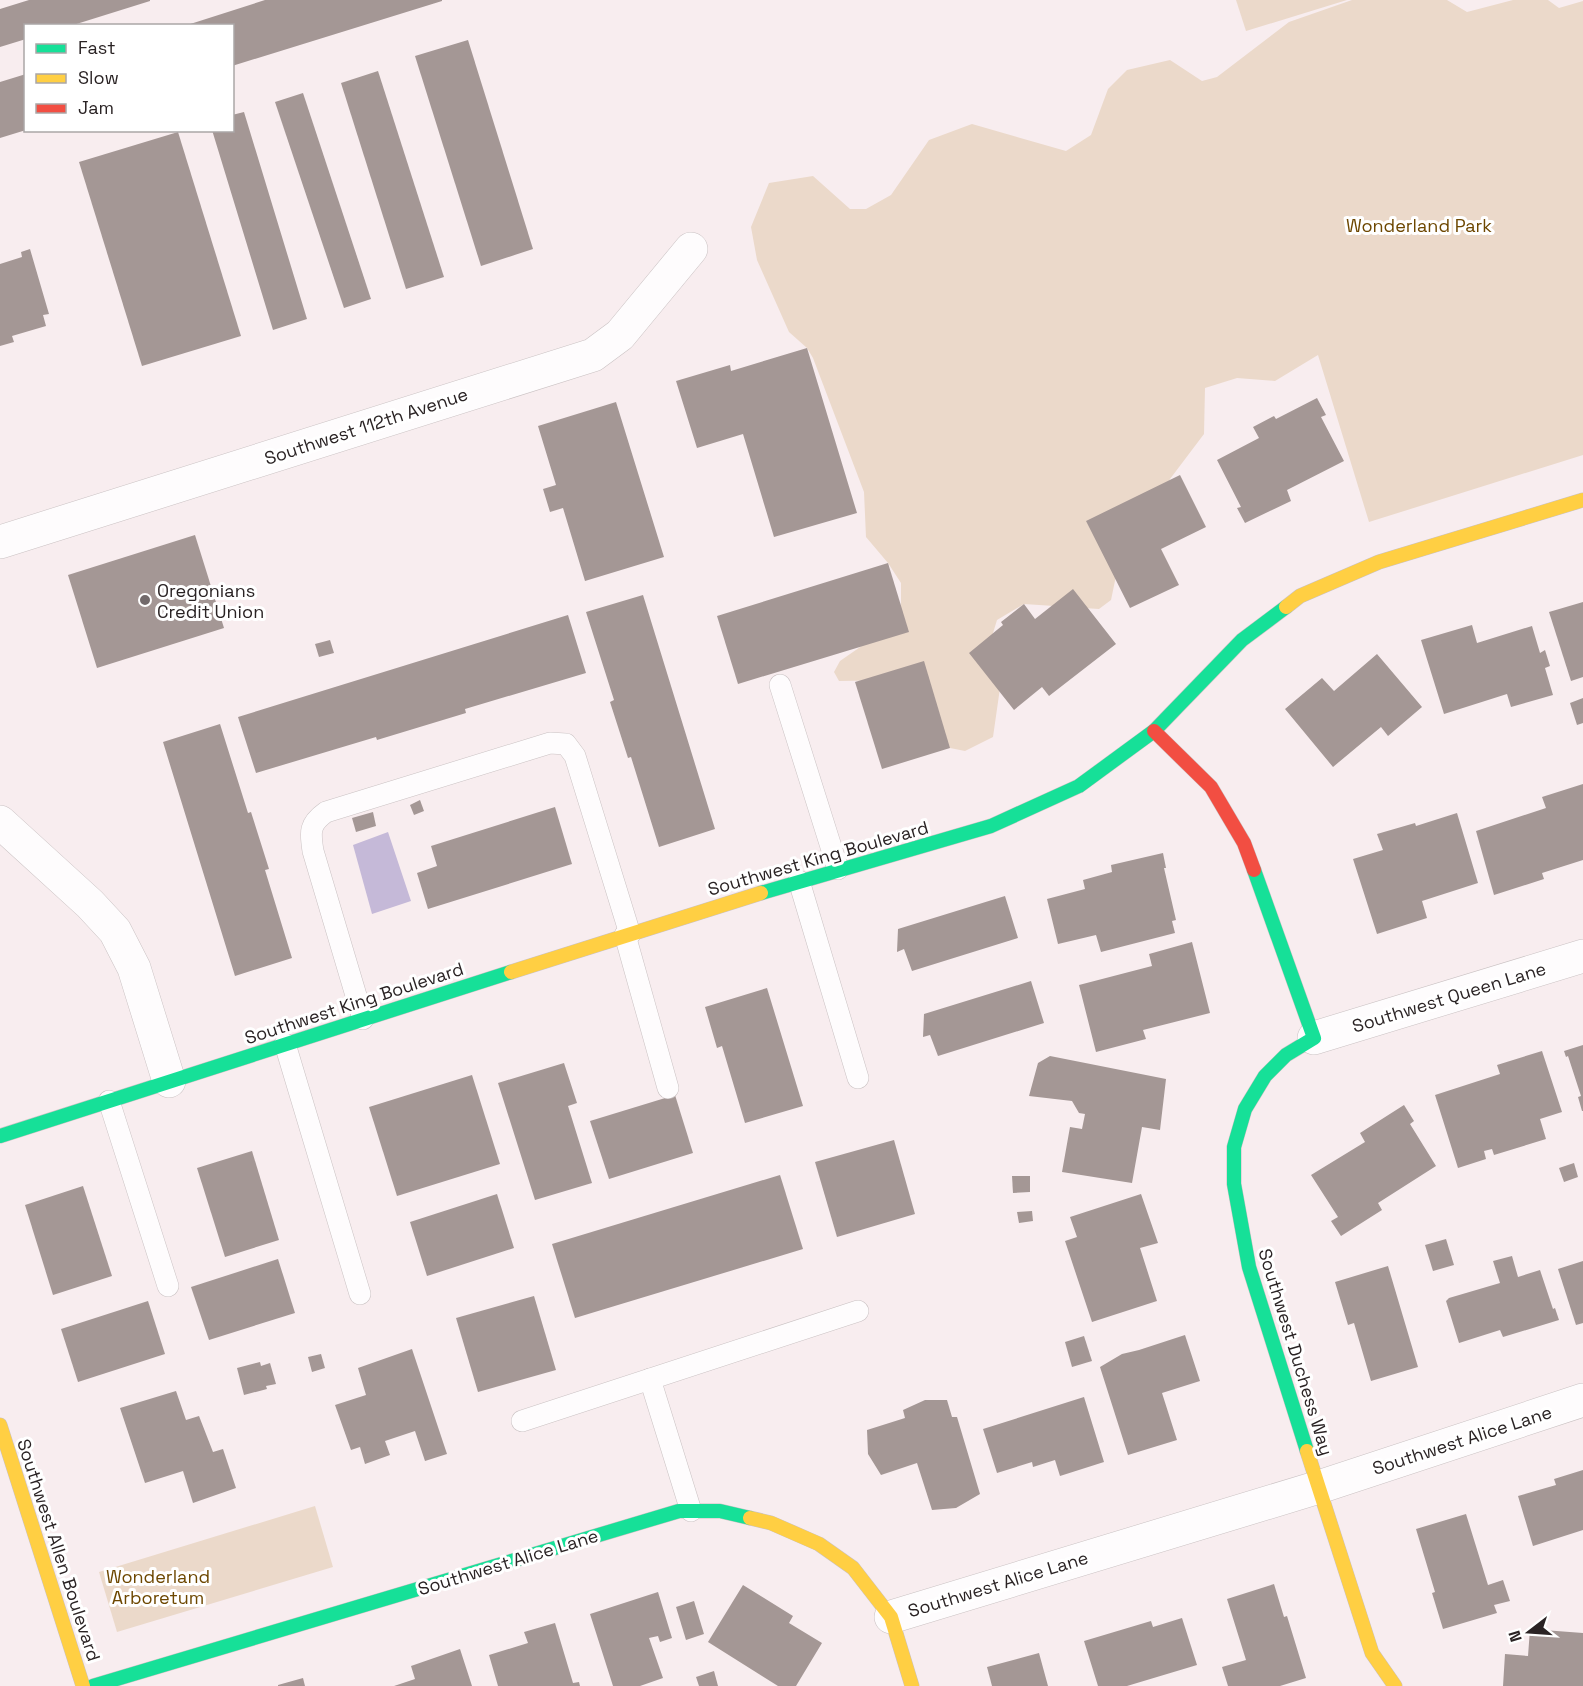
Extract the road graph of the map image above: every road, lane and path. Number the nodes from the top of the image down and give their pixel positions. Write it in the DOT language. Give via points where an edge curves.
graph roads {
  1 [pos="692,249"];
  2 [pos="1583,500"];
  3 [pos="0,542"];
  4 [pos="780,685"];
  5 [pos="1154,731"];
  6 [pos="0,822"];
  7 [pos="838,869"];
  8 [pos="799,881"];
  9 [pos="627,934"];
  10 [pos="1583,956"];
  11 [pos="363,1019"];
  12 [pos="1314,1038"];
  13 [pos="285,1044"];
  14 [pos="858,1078"];
  15 [pos="169,1081"];
  16 [pos="668,1088"];
  17 [pos="109,1101"];
  18 [pos="0,1136"];
  19 [pos="168,1286"];
  20 [pos="360,1294"];
  21 [pos="858,1311"];
  22 [pos="650,1379"];
  23 [pos="1583,1400"];
  24 [pos="522,1421"];
  25 [pos="0,1425"];
  26 [pos="1319,1487"];
  27 [pos="691,1511"];
  28 [pos="891,1617"];
  29 [pos="83,1686"];
  30 [pos="93,1686"];
  31 [pos="912,1686"];
  32 [pos="1395,1686"];
  1 -- 3 [label="street, Southwest 112th Avenue" via="620,335 593,355"];
  2 -- 5 [label="street, Southwest King Boulevard" via="1379,562 1300,596 1242,640"];
  4 -- 7 [label="lane"];
  5 -- 7 [label="street, Southwest King Boulevard" via="1079,786 990,826"];
  5 -- 12 [label="street" via="1211,787 1244,843"];
  6 -- 15 [label="street" via="115,931 134,968"];
  7 -- 8 [label="street, Southwest King Boulevard"];
  8 -- 9 [label="street, Southwest King Boulevard"];
  8 -- 14 [label="lane"];
  9 -- 11 [label="street, Southwest King Boulevard"];
  9 -- 11 [label="lane" via="575,756 566,744 550,743 326,812 315,820 310,833 313,851"];
  9 -- 16 [label="lane"];
  10 -- 12 [label="street, Southwest Queen Lane"];
  11 -- 13 [label="street, Southwest King Boulevard"];
  12 -- 26 [label="street, Southwest Duchess Way" via="1286,1055 1265,1076 1245,1109 1234,1147 1234,1184 1249,1267"];
  13 -- 15 [label="street, Southwest King Boulevard"];
  13 -- 20 [label="lane"];
  15 -- 17 [label="street, Southwest King Boulevard"];
  17 -- 18 [label="street, Southwest King Boulevard"];
  17 -- 19 [label="lane"];
  21 -- 22 [label="lane"];
  22 -- 24 [label="lane"];
  22 -- 27 [label="lane"];
  23 -- 26 [label="street, Southwest Alice Lane"];
  25 -- 29 [label="street, Southwest Allen Boulevard"];
  26 -- 28 [label="street, Southwest Alice Lane"];
  26 -- 32 [label="street, Southwest Duchess Way" via="1372,1653"];
  27 -- 28 [label="street, Southwest Alice Lane" via="720,1511 771,1524 819,1544 853,1568"];
  27 -- 30 [label="street, Southwest Alice Lane" via="679,1511"];
  28 -- 31 [label="street"];
}
